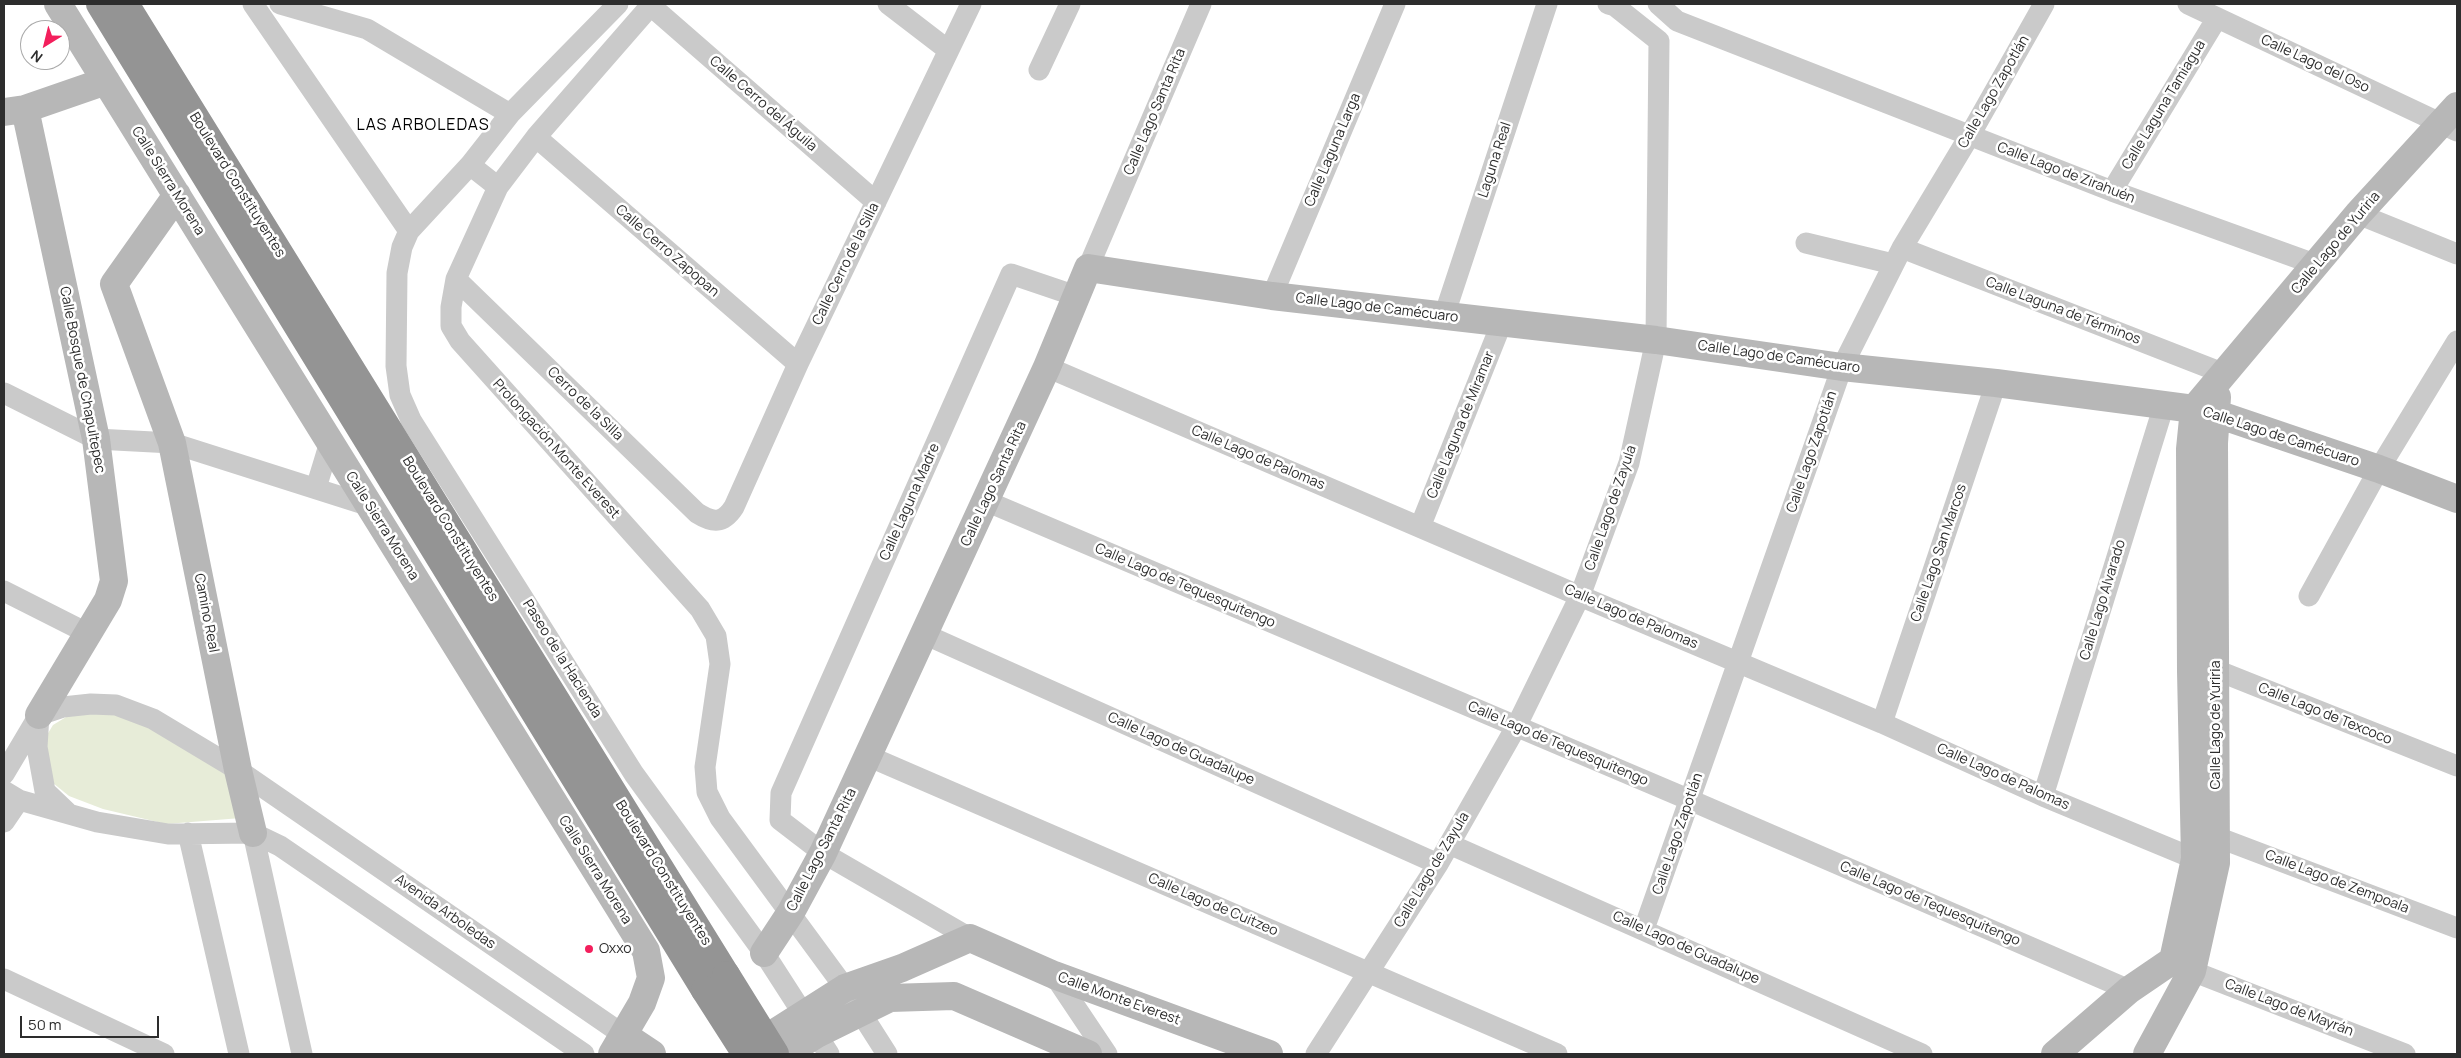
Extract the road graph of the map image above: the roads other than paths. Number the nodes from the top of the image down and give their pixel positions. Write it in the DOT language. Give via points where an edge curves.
graph roads {
  1 [pos="58,4"];
  2 [pos="100,4"];
  3 [pos="125,4"];
  4 [pos="253,4"];
  5 [pos="280,4"];
  6 [pos="618,4"];
  7 [pos="651,4"];
  8 [pos="888,4"];
  9 [pos="971,4"];
  10 [pos="1070,4"];
  11 [pos="1201,4"];
  12 [pos="1395,4"];
  13 [pos="1547,4"];
  14 [pos="1658,4"];
  15 [pos="2044,4"];
  16 [pos="2188,4"];
  17 [pos="1614,5"];
  18 [pos="2217,18"];
  19 [pos="1677,21"];
  20 [pos="1659,41"];
  21 [pos="948,50"];
  22 [pos="1038,70"];
  23 [pos="106,81"];
  24 [pos="15,111"];
  25 [pos="510,114"];
  26 [pos="2452,120"];
  27 [pos="1970,135"];
  28 [pos="536,137"];
  29 [pos="470,165"];
  30 [pos="498,187"];
  31 [pos="2112,191"];
  32 [pos="177,196"];
  33 [pos="876,202"];
  34 [pos="2358,214"];
  35 [pos="410,231"];
  36 [pos="1806,243"];
  37 [pos="2457,254"];
  38 [pos="1898,256"];
  39 [pos="2317,265"];
  40 [pos="1088,268"];
  41 [pos="456,279"];
  42 [pos="1076,296"];
  43 [pos="1272,296"];
  44 [pos="1444,316"];
  45 [pos="1502,322"];
  46 [pos="1656,340"];
  47 [pos="2457,341"];
  48 [pos="798,364"];
  49 [pos="1048,367"];
  50 [pos="1842,367"];
  51 [pos="2221,378"];
  52 [pos="1996,383"];
  53 [pos="4,393"];
  54 [pos="2164,405"];
  55 [pos="2205,411"];
  56 [pos="96,439"];
  57 [pos="330,442"];
  58 [pos="172,443"];
  59 [pos="2379,469"];
  60 [pos="316,488"];
  61 [pos="2457,499"];
  62 [pos="986,501"];
  63 [pos="370,506"];
  64 [pos="718,522"];
  65 [pos="1420,527"];
  66 [pos="4,590"];
  67 [pos="1580,596"];
  68 [pos="2309,596"];
  69 [pos="87,633"];
  70 [pos="924,634"];
  71 [pos="1738,662"];
  72 [pos="2203,671"];
  73 [pos="40,715"];
  74 [pos="1882,723"];
  75 [pos="1516,726"];
  76 [pos="868,756"];
  77 [pos="2457,766"];
  78 [pos="238,770"];
  79 [pos="4,774"];
  80 [pos="781,793"];
  81 [pos="12,796"];
  82 [pos="2043,796"];
  83 [pos="1690,800"];
  84 [pos="69,815"];
  85 [pos="4,822"];
  86 [pos="188,833"];
  87 [pos="254,834"];
  88 [pos="1449,844"];
  89 [pos="823,853"];
  90 [pos="2209,853"];
  91 [pos="1438,864"];
  92 [pos="791,912"];
  93 [pos="2457,928"];
  94 [pos="1644,930"];
  95 [pos="970,938"];
  96 [pos="764,953"];
  97 [pos="2182,965"];
  98 [pos="1369,973"];
  99 [pos="1054,975"];
  100 [pos="4,979"];
  101 [pos="716,983"];
  102 [pos="845,988"];
  103 [pos="2130,990"];
  104 [pos="860,1011"];
  105 [pos="817,1035"];
  106 [pos="619,1045"];
  107 [pos="164,1054"];
  108 [pos="239,1054"];
  109 [pos="302,1054"];
  110 [pos="584,1054"];
  111 [pos="652,1054"];
  112 [pos="742,1054"];
  113 [pos="746,1054"];
  114 [pos="775,1054"];
  115 [pos="785,1054"];
  116 [pos="886,1054"];
  117 [pos="1088,1054"];
  118 [pos="1107,1054"];
  119 [pos="1269,1054"];
  120 [pos="1316,1054"];
  121 [pos="1558,1054"];
  122 [pos="1922,1054"];
  123 [pos="2054,1054"];
  124 [pos="2148,1054"];
  125 [pos="2405,1054"];
  1 -- 23 [label="street, Calle Sierra Morena"];
  2 -- 101 [label="highway, Boulevard Constituyentes"];
  3 -- 101 [label="highway, Boulevard Constituyentes"];
  4 -- 35 [label="street"];
  5 -- 25 [label="street" via="367,30"];
  6 -- 25 [label="street"];
  7 -- 28 [label="street, Prolongación Monte Everest"];
  7 -- 33 [label="street, Calle Cerro del Águila"];
  8 -- 21 [label="street"];
  9 -- 21 [label="street, Calle Cerro de la Silla"];
  10 -- 22 [label="street"];
  11 -- 40 [label="street, Calle Lago Santa Rita"];
  12 -- 43 [label="street, Calle Laguna Larga"];
  13 -- 44 [label="street, Laguna Real"];
  14 -- 19 [label="street, Calle Lago de Zirahuén"];
  15 -- 27 [label="street, Calle Lago Zapotlán"];
  16 -- 18 [label="street, Calle Lago del Oso"];
  17 -- 20 [label="street"];
  18 -- 26 [label="street, Calle Lago del Oso"];
  18 -- 31 [label="street, Calle Laguna Tamiagua"];
  19 -- 20 [label="street"];
  19 -- 27 [label="street, Calle Lago de Zirahuén"];
  20 -- 46 [label="street, Calle Lago de Zayula"];
  21 -- 33 [label="street, Calle Cerro de la Silla"];
  23 -- 24 [label="street"];
  23 -- 32 [label="street, Calle Sierra Morena"];
  24 -- 56 [label="street, Calle Bosque de Chapultepec"];
  25 -- 29 [label="street"];
  26 -- 34 [label="street, Calle Lago de Yuriria"];
  27 -- 31 [label="street, Calle Lago de Zirahuén"];
  27 -- 38 [label="street, Calle Lago Zapotlán"];
  28 -- 30 [label="street, Prolongación Monte Everest"];
  28 -- 48 [label="street, Calle Cerro Zapopan"];
  29 -- 30 [label="street"];
  29 -- 35 [label="street"];
  30 -- 41 [label="street, Prolongación Monte Everest"];
  31 -- 39 [label="street, Calle Lago de Zirahuén"];
  32 -- 57 [label="street, Calle Sierra Morena"];
  32 -- 58 [label="street, Camino Real" via="114,284"];
  33 -- 48 [label="street, Calle Cerro de la Silla"];
  34 -- 37 [label="street"];
  34 -- 39 [label="street, Calle Lago de Yuriria"];
  35 -- 96 [label="street, Paseo de la Hacienda" via="402,247 397,273 396,366 400,395 411,420 634,774"];
  36 -- 38 [label="street, Calle Laguna de Términos"];
  38 -- 50 [label="street, Calle Lago Zapotlán"];
  38 -- 51 [label="street, Calle Laguna de Términos"];
  39 -- 51 [label="street, Calle Lago de Yuriria"];
  40 -- 42 [label="street, Calle Lago Santa Rita"];
  40 -- 43 [label="street, Calle Lago de Camécuaro"];
  41 -- 64 [label="street, Cerro de la Silla" via="697,512"];
  41 -- 92 [label="street, Prolongación Monte Everest" via="450,307 451,326 460,342 700,609 716,636 720,664 706,767 707,792 720,818"];
  42 -- 49 [label="street, Calle Lago Santa Rita"];
  42 -- 80 [label="street, Calle Laguna Madre" via="1011,274"];
  43 -- 44 [label="street, Calle Lago de Camécuaro"];
  44 -- 45 [label="street, Calle Lago de Camécuaro"];
  45 -- 46 [label="street, Calle Lago de Camécuaro"];
  45 -- 65 [label="street, Calle Laguna de Miramar"];
  46 -- 50 [label="street, Calle Lago de Camécuaro"];
  46 -- 67 [label="street, Calle Lago de Zayula" via="1630,463"];
  47 -- 59 [label="street"];
  48 -- 64 [label="street, Calle Cerro de la Silla" via="734,507"];
  49 -- 62 [label="street, Calle Lago Santa Rita"];
  49 -- 65 [label="street, Calle Lago de Palomas"];
  50 -- 52 [label="street, Calle Lago de Camécuaro"];
  50 -- 71 [label="street, Calle Lago Zapotlán"];
  51 -- 55 [label="street, Calle Lago de Yuriria"];
  52 -- 54 [label="street, Calle Lago de Camécuaro"];
  52 -- 74 [label="street, Calle Lago San Marcos"];
  53 -- 56 [label="street"];
  54 -- 55 [label="street, Calle Lago de Camécuaro"];
  54 -- 82 [label="street, Calle Lago Alvarado"];
  55 -- 59 [label="street, Calle Lago de Camécuaro"];
  55 -- 72 [label="street, Calle Lago de Yuriria" via="2214,443"];
  56 -- 58 [label="street"];
  56 -- 69 [label="street, Calle Bosque de Chapultepec" via="114,581 108,600"];
  57 -- 60 [label="street"];
  57 -- 63 [label="street, Calle Sierra Morena"];
  58 -- 60 [label="street"];
  58 -- 78 [label="street, Camino Real"];
  59 -- 61 [label="street, Calle Lago de Camécuaro"];
  59 -- 68 [label="street"];
  60 -- 63 [label="street"];
  62 -- 70 [label="street, Calle Lago Santa Rita"];
  62 -- 75 [label="street, Calle Lago de Tequesquitengo"];
  63 -- 106 [label="street, Calle Sierra Morena" via="646,952 651,978 642,1003"];
  65 -- 67 [label="street, Calle Lago de Palomas"];
  66 -- 69 [label="street"];
  67 -- 71 [label="street, Calle Lago de Palomas"];
  67 -- 75 [label="street, Calle Lago de Zayula"];
  69 -- 73 [label="street, Calle Bosque de Chapultepec"];
  70 -- 76 [label="street, Calle Lago Santa Rita"];
  70 -- 91 [label="street, Calle Lago de Guadalupe"];
  71 -- 74 [label="street, Calle Lago de Palomas"];
  71 -- 83 [label="street, Calle Lago Zapotlán"];
  72 -- 77 [label="street, Calle Lago de Texcoco"];
  72 -- 90 [label="street, Calle Lago de Yuriria"];
  73 -- 78 [label="street, Avenida Arboledas" via="63,707 116,705 153,719"];
  73 -- 79 [label="street, Calle Bosque de Chapultepec"];
  73 -- 84 [label="street" via="37,747 45,791"];
  74 -- 82 [label="street, Calle Lago de Palomas"];
  75 -- 83 [label="street, Calle Lago de Tequesquitengo"];
  75 -- 88 [label="street, Calle Lago de Zayula"];
  76 -- 89 [label="street, Calle Lago Santa Rita"];
  76 -- 98 [label="street, Calle Lago de Cuitzeo"];
  78 -- 87 [label="street, Camino Real"];
  78 -- 106 [label="street, Avenida Arboledas"];
  80 -- 89 [label="street, Calle Monte Everest" via="780,820"];
  81 -- 84 [label="street"];
  81 -- 85 [label="street"];
  82 -- 90 [label="street, Calle Lago de Palomas"];
  83 -- 94 [label="street, Calle Lago Zapotlán"];
  83 -- 103 [label="street, Calle Lago de Tequesquitengo"];
  84 -- 86 [label="street" via="168,834"];
  86 -- 87 [label="street"];
  86 -- 108 [label="street"];
  87 -- 109 [label="street, Camino Real"];
  87 -- 110 [label="street" via="280,846"];
  88 -- 91 [label="street, Calle Lago de Zayula"];
  88 -- 94 [label="street, Calle Lago de Guadalupe"];
  89 -- 92 [label="street, Calle Lago Santa Rita"];
  89 -- 95 [label="street, Calle Monte Everest"];
  90 -- 93 [label="street, Calle Lago de Zempoala"];
  90 -- 97 [label="street, Calle Lago de Yuriria"];
  91 -- 98 [label="street, Calle Lago de Zayula"];
  92 -- 96 [label="street, Calle Lago Santa Rita"];
  92 -- 102 [label="street"];
  94 -- 122 [label="street, Calle Lago de Guadalupe"];
  95 -- 99 [label="street, Calle Monte Everest"];
  95 -- 102 [label="street" via="902,968"];
  96 -- 105 [label="street, Paseo de la Hacienda"];
  97 -- 103 [label="street"];
  97 -- 124 [label="street, Calle Lago de Yuriria"];
  97 -- 125 [label="street, Calle Lago de Mayrán"];
  98 -- 120 [label="street, Calle Lago de Zayula"];
  98 -- 121 [label="street, Calle Lago de Cuitzeo"];
  99 -- 118 [label="street"];
  99 -- 119 [label="street, Calle Monte Everest"];
  100 -- 107 [label="street"];
  101 -- 113 [label="highway, Boulevard Constituyentes, bridge"];
  101 -- 114 [label="highway, Boulevard Constituyentes, bridge"];
  102 -- 104 [label="street"];
  102 -- 105 [label="street"];
  103 -- 123 [label="street"];
  104 -- 105 [label="street"];
  104 -- 116 [label="street"];
  104 -- 117 [label="street" via="890,998 954,996"];
  105 -- 112 [label="street"];
  105 -- 115 [label="street"];
  106 -- 111 [label="street, Avenida Arboledas"];
}
